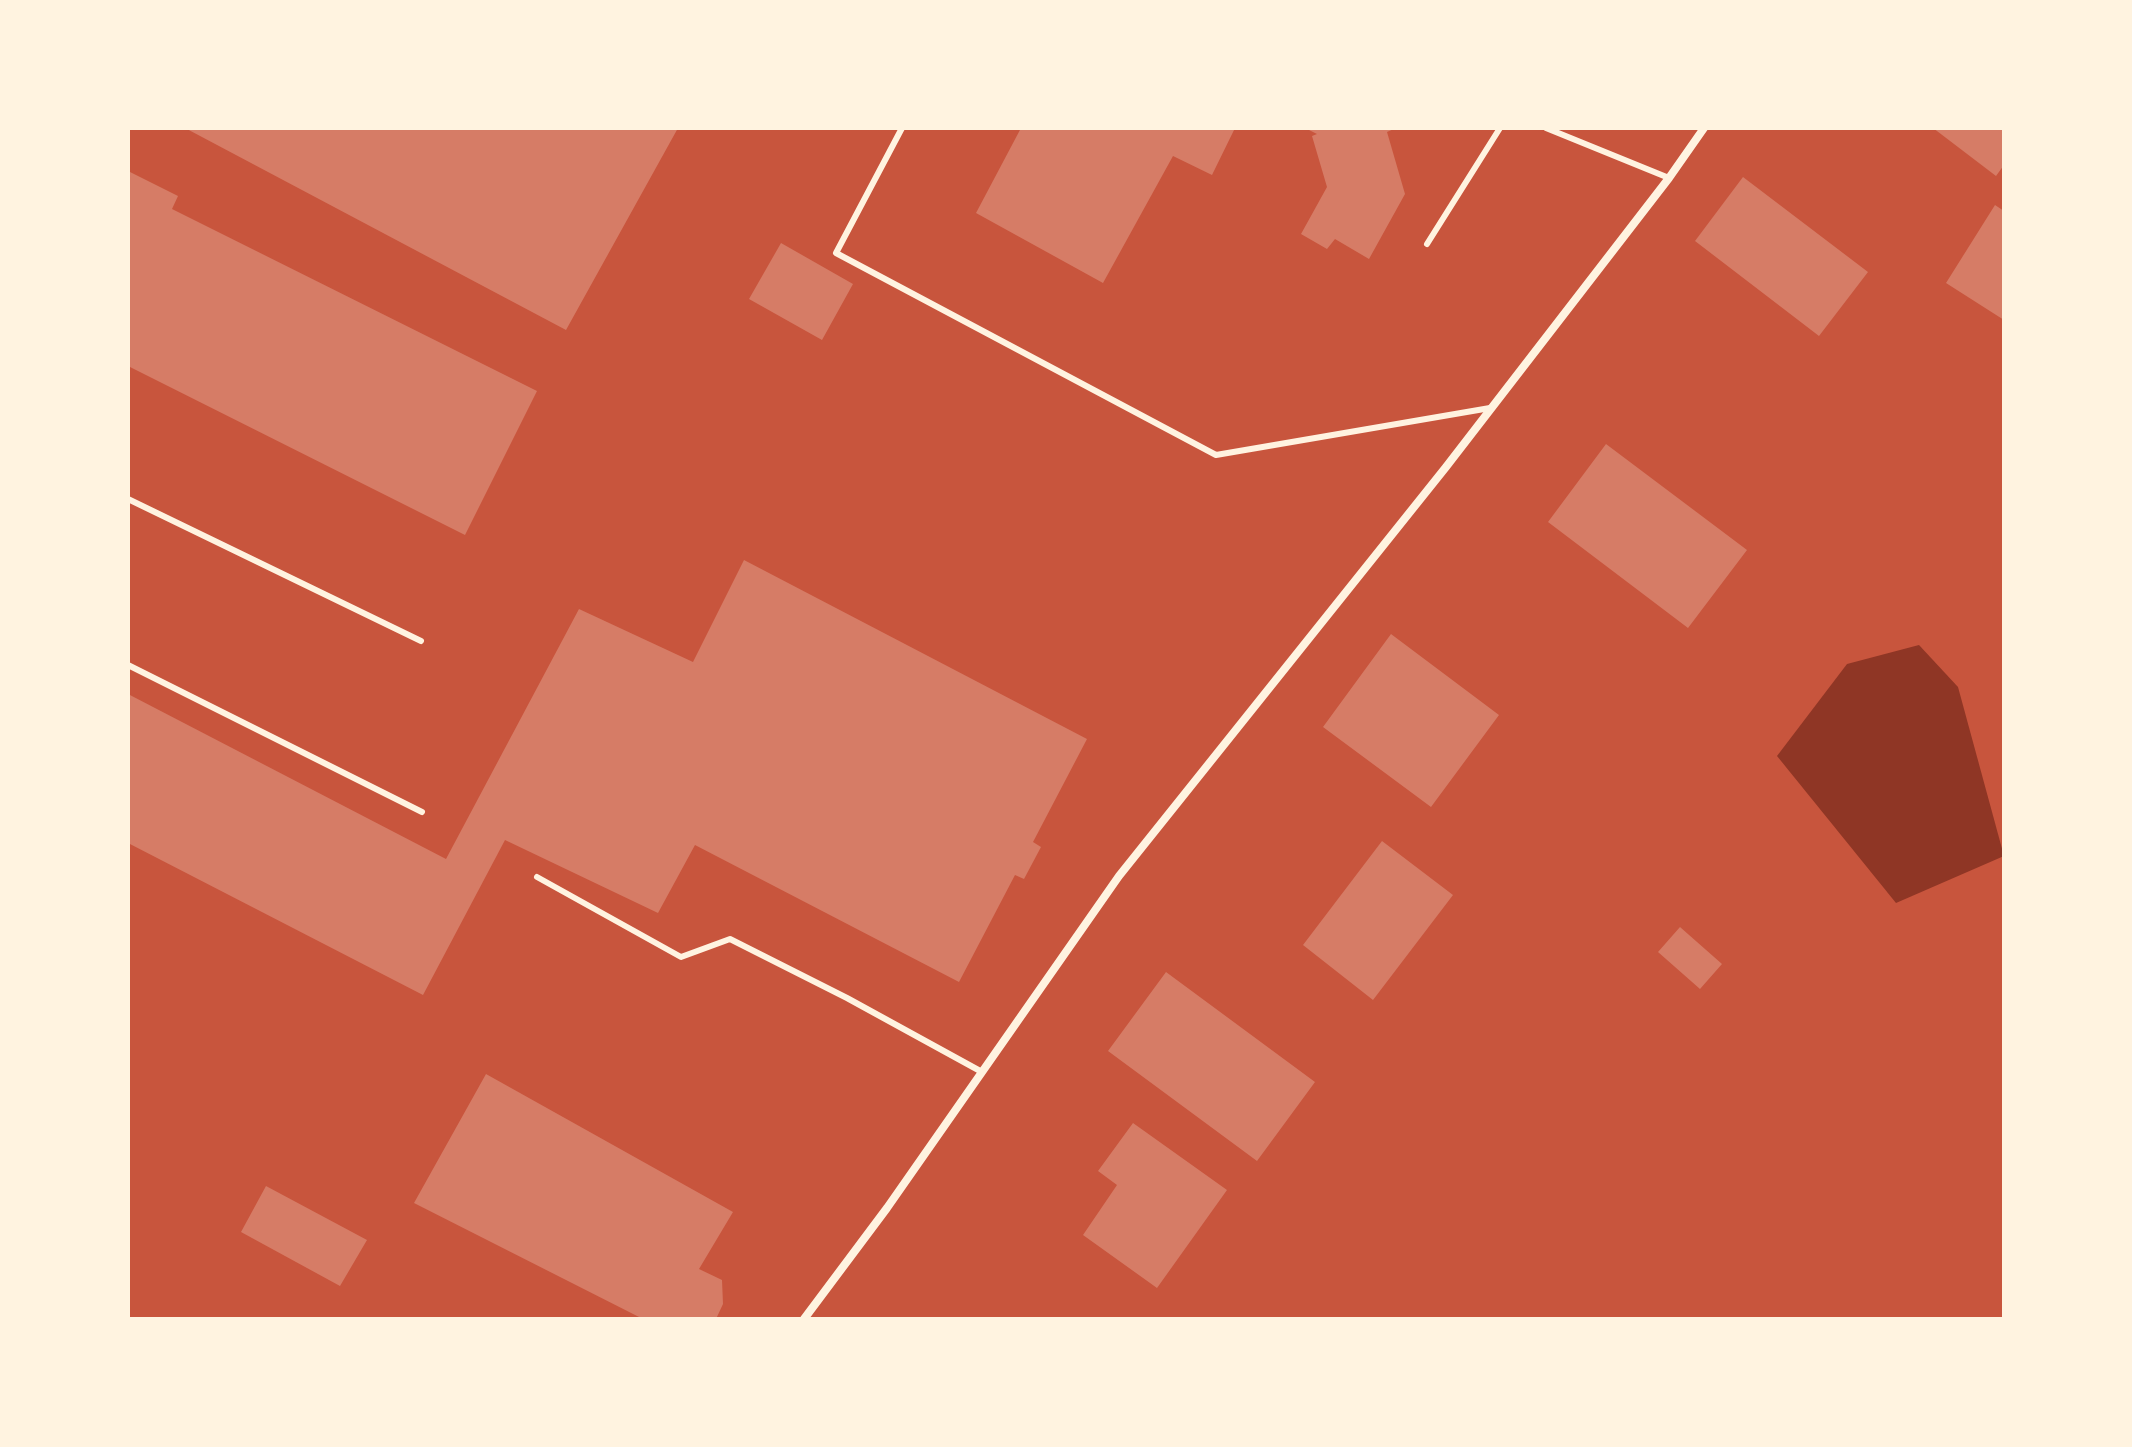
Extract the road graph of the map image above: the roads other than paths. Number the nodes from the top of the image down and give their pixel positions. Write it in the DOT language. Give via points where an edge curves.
graph roads {
  1 [pos="902,128"];
  2 [pos="1500,128"];
  3 [pos="1546,128"];
  4 [pos="1704,128"];
  5 [pos="1669,178"];
  6 [pos="1427,244"];
  7 [pos="1490,408"];
  8 [pos="128,499"];
  9 [pos="421,641"];
  10 [pos="128,665"];
  11 [pos="422,812"];
  12 [pos="537,877"];
  13 [pos="982,1072"];
  14 [pos="804,1319"];
  1 -- 7 [label="lane" via="836,253 1216,455"];
  2 -- 6 [label="lane"];
  3 -- 5 [label="lane"];
  4 -- 5 [label="street"];
  5 -- 7 [label="street"];
  7 -- 13 [label="street" via="1119,876"];
  8 -- 9 [label="lane"];
  10 -- 11 [label="lane"];
  12 -- 13 [label="lane" via="681,957 730,939"];
  13 -- 14 [label="street"];
}
